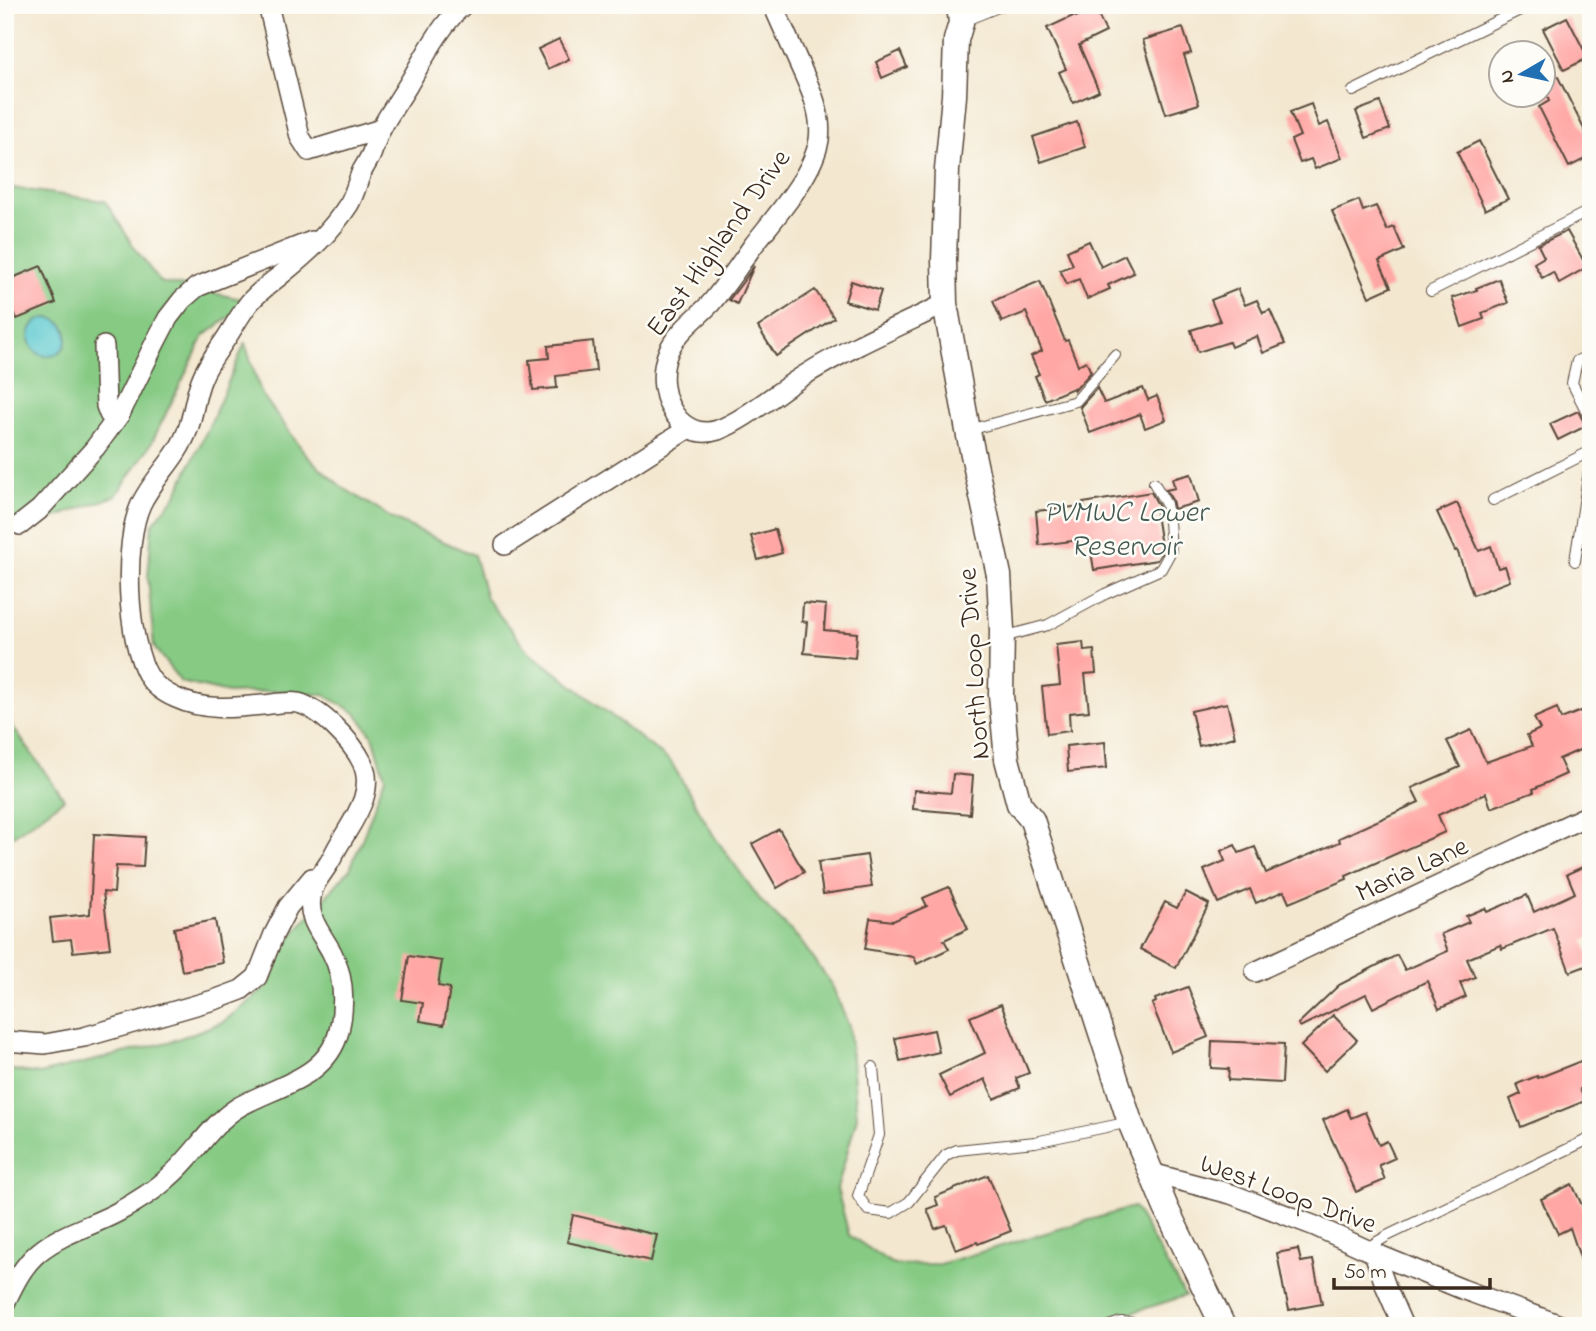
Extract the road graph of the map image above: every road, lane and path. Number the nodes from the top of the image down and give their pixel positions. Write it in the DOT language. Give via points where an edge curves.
graph roads {
  1 [pos="268,5"];
  2 [pos="463,5"];
  3 [pos="774,5"];
  4 [pos="1003,5"];
  5 [pos="1530,5"];
  6 [pos="960,14"];
  7 [pos="1353,91"];
  8 [pos="381,130"];
  9 [pos="1591,210"];
  10 [pos="326,235"];
  11 [pos="1431,292"];
  12 [pos="945,304"];
  13 [pos="104,346"];
  14 [pos="1591,354"];
  15 [pos="1115,355"];
  16 [pos="120,414"];
  17 [pos="1591,420"];
  18 [pos="689,428"];
  19 [pos="968,430"];
  20 [pos="1591,452"];
  21 [pos="1591,458"];
  22 [pos="1154,483"];
  23 [pos="1493,500"];
  24 [pos="20,525"];
  25 [pos="505,545"];
  26 [pos="1575,561"];
  27 [pos="1002,637"];
  28 [pos="1591,814"];
  29 [pos="337,847"];
  30 [pos="1255,972"];
  31 [pos="5,1041"];
  32 [pos="873,1067"];
  33 [pos="1130,1122"];
  34 [pos="1591,1138"];
  35 [pos="1150,1173"];
  36 [pos="1369,1251"];
  37 [pos="5,1303"];
  38 [pos="1109,1326"];
  39 [pos="1171,1326"];
  40 [pos="1223,1326"];
  41 [pos="1403,1326"];
  42 [pos="1563,1326"];
  1 -- 8 [label="street" via="300,136 309,151"];
  2 -- 8 [label="street" via="431,46"];
  3 -- 18 [label="street, East Highland Drive" via="816,100 819,139 801,183 670,348 663,381 667,401"];
  4 -- 6 [label="lane"];
  5 -- 7 [label="lane"];
  6 -- 12 [label="street, North Loop Drive" via="947,170"];
  8 -- 10 [label="street" via="352,200"];
  9 -- 11 [label="lane"];
  10 -- 16 [label="street" via="197,287 182,300 168,318"];
  10 -- 29 [label="street" via="251,301 203,374 177,454 142,502 135,521 129,585 140,657 146,673 162,691 204,707 301,704 313,709 357,753 364,766 366,794"];
  12 -- 18 [label="street" via="838,355 731,424 706,433"];
  12 -- 19 [label="street, North Loop Drive"];
  13 -- 16 [label="street" via="106,406 109,414"];
  14 -- 17 [label="lane" via="1577,361 1573,383"];
  15 -- 19 [label="lane" via="1076,401"];
  16 -- 24 [label="street" via="95,448"];
  18 -- 25 [label="street"];
  19 -- 27 [label="street, North Loop Drive" via="999,575"];
  20 -- 23 [label="lane"];
  21 -- 26 [label="lane"];
  22 -- 27 [label="lane" via="1169,521 1171,551 1161,569 1048,625"];
  27 -- 33 [label="street, North Loop Drive" via="1001,695 1013,788 1032,820"];
  28 -- 30 [label="street, Maria Lane"];
  29 -- 31 [label="street" via="288,908 257,977 241,990 84,1037 46,1044"];
  29 -- 37 [label="street" via="311,892 310,907 312,921 334,956 343,988 344,1007 331,1050 311,1071 219,1121 169,1178 120,1212 37,1253"];
  32 -- 33 [label="lane" via="879,1135 858,1196 868,1209 891,1213 909,1202 946,1155 957,1150 1035,1142"];
  33 -- 35 [label="street, North Loop Drive"];
  34 -- 36 [label="lane" via="1389,1235"];
  35 -- 36 [label="street, West Loop Drive" via="1231,1194"];
  35 -- 40 [label="street, North Loop Drive"];
  36 -- 41 [label="street"];
  36 -- 42 [label="street, West Loop Drive"];
  38 -- 39 [label="lane" via="1121,1322"];
}
